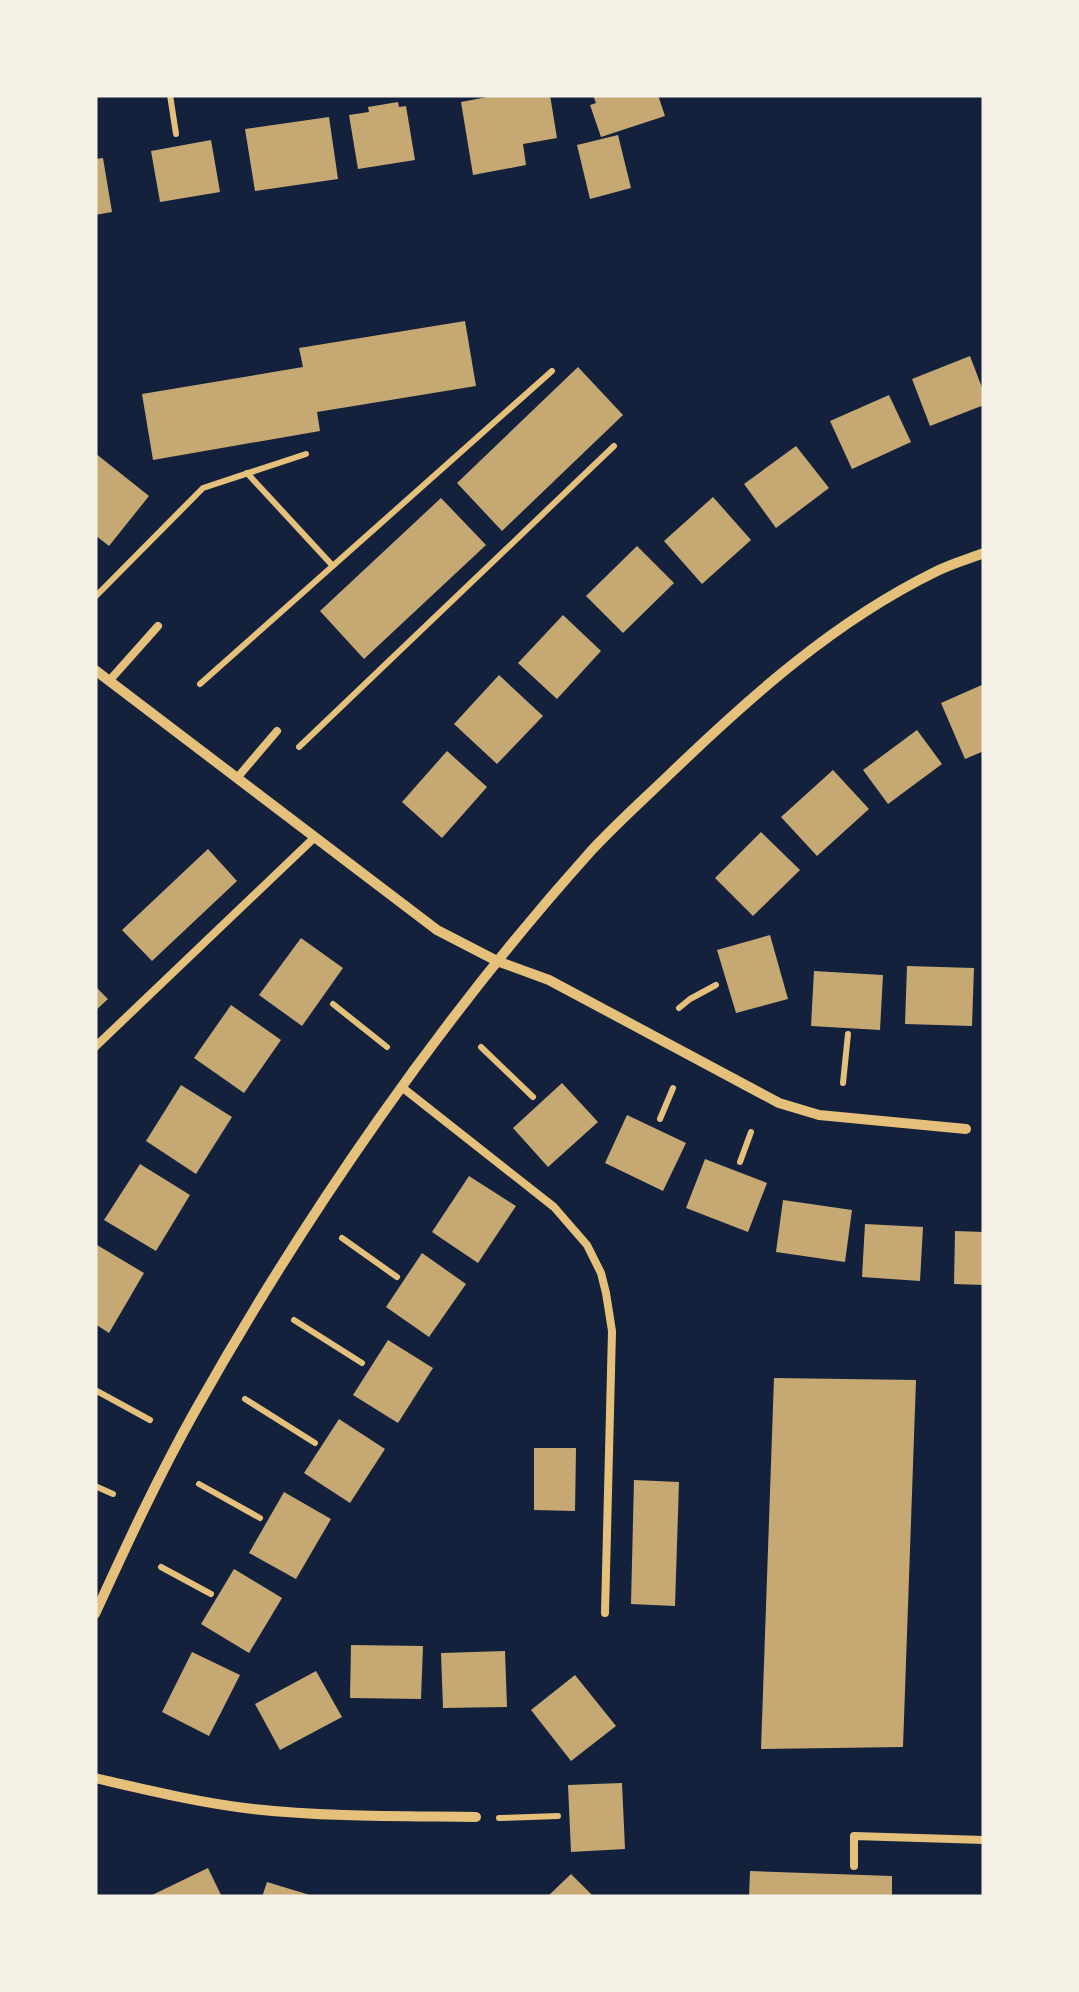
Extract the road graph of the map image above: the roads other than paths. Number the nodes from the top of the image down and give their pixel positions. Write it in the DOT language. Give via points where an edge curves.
graph roads {
  1 [pos="984,553"];
  2 [pos="158,626"];
  3 [pos="95,670"];
  4 [pos="109,681"];
  5 [pos="277,731"];
  6 [pos="236,778"];
  7 [pos="315,838"];
  8 [pos="497,961"];
  9 [pos="95,1047"];
  10 [pos="402,1088"];
  11 [pos="966,1129"];
  12 [pos="605,1613"];
  13 [pos="95,1614"];
  14 [pos="95,1778"];
  15 [pos="476,1817"];
  16 [pos="984,1840"];
  17 [pos="854,1866"];
  1 -- 8 [label="street" via="936,571 844,624 730,716 593,849"];
  2 -- 4 [label="lane"];
  3 -- 4 [label="street"];
  4 -- 6 [label="street"];
  5 -- 6 [label="lane"];
  6 -- 7 [label="street"];
  7 -- 8 [label="street" via="437,930"];
  7 -- 9 [label="lane"];
  8 -- 10 [label="street"];
  8 -- 11 [label="street" via="549,980 778,1103 819,1115"];
  10 -- 12 [label="lane" via="554,1207 600,1272 612,1331"];
  10 -- 13 [label="street" via="194,1411"];
  14 -- 15 [label="street" via="253,1809"];
  16 -- 17 [label="lane" via="854,1836"];
}
